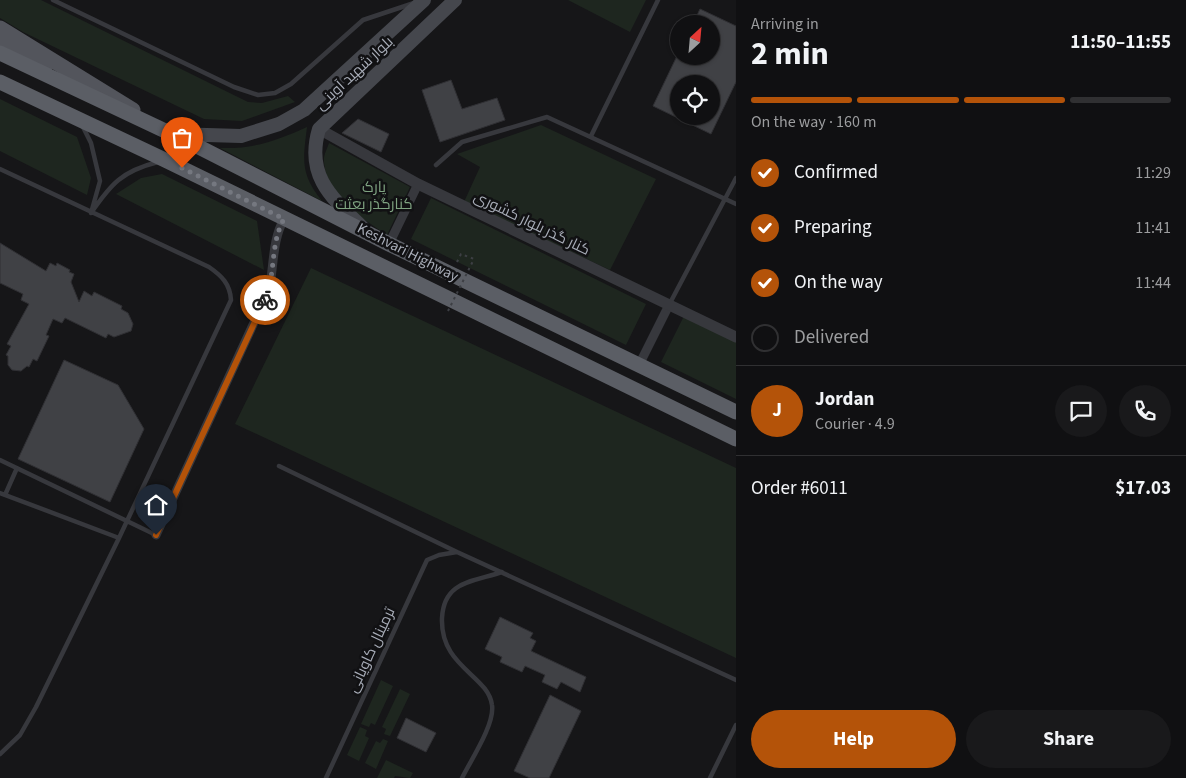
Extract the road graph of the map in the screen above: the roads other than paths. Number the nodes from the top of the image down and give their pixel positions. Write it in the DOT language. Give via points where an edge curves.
graph roads {
  1 [pos="53,0"];
  2 [pos="455,0"];
  3 [pos="658,0"];
  4 [pos="423,1"];
  5 [pos="0,28"];
  6 [pos="0,42"];
  7 [pos="0,53"];
  8 [pos="0,82"];
  9 [pos="304,110"];
  10 [pos="127,114"];
  11 [pos="81,121"];
  12 [pos="319,129"];
  13 [pos="172,134"];
  14 [pos="591,136"];
  15 [pos="165,160"];
  16 [pos="436,165"];
  17 [pos="0,169"];
  18 [pos="736,178"];
  19 [pos="418,184"];
  20 [pos="725,199"];
  21 [pos="736,204"];
  22 [pos="91,213"];
  23 [pos="284,219"];
  24 [pos="365,230"];
  25 [pos="389,244"];
  26 [pos="669,305"];
  27 [pos="736,337"];
  28 [pos="638,365"];
  29 [pos="736,412"];
  30 [pos="736,439"];
  31 [pos="0,460"];
  32 [pos="279,466"];
  33 [pos="17,468"];
  34 [pos="3,494"];
  35 [pos="127,522"];
  36 [pos="156,535"];
  37 [pos="119,538"];
  38 [pos="456,552"];
  39 [pos="502,572"];
  40 [pos="736,680"];
  41 [pos="736,725"];
  42 [pos="0,754"];
  43 [pos="326,778"];
  44 [pos="462,778"];
  45 [pos="710,778"];
  1 -- 4 [label="lane" via="234,88 266,96 291,84 363,20"];
  2 -- 12 [label="main road, بلوار شهید آوینی"];
  3 -- 14 [label="lane"];
  4 -- 9 [label="main road, بلوار شهید آوینی"];
  5 -- 13 [label="main road"];
  6 -- 10 [label="main road"];
  7 -- 10 [label="highway, Keshvari Highway"];
  8 -- 11 [label="highway, Keshvari Highway"];
  9 -- 12 [label="main road"];
  9 -- 13 [label="main road, بلوار شهید آوینی" via="279,124 241,136"];
  10 -- 13 [label="highway, Keshvari Highway"];
  11 -- 15 [label="highway, Keshvari Highway"];
  11 -- 22 [label="lane" via="91,144 100,181"];
  12 -- 19 [label="street, کنار گذر بلوار کشوری"];
  12 -- 24 [label="main road, بلوار شهید آوینی" via="314,153 321,182 328,194"];
  13 -- 24 [label="highway, Keshvari Highway"];
  14 -- 16 [label="lane" via="547,117 462,142"];
  14 -- 20 [label="lane"];
  15 -- 22 [label="lane" via="143,166 116,181"];
  15 -- 23 [label="highway, Keshvari Highway"];
  17 -- 22 [label="lane"];
  18 -- 20 [label="lane"];
  19 -- 25 [label="street"];
  19 -- 26 [label="street, کنار گذر بلوار کشوری"];
  20 -- 21 [label="lane"];
  20 -- 26 [label="lane"];
  22 -- 35 [label="lane" via="209,267 225,279 231,293 229,307"];
  23 -- 30 [label="highway, Keshvari Highway"];
  23 -- 36 [label="street" via="277,232 269,290"];
  24 -- 25 [label="highway, Keshvari Highway"];
  25 -- 28 [label="highway, Keshvari Highway"];
  26 -- 27 [label="street, کنار گذر بلوار کشوری"];
  26 -- 28 [label="street"];
  28 -- 29 [label="highway, Keshvari Highway"];
  31 -- 33 [label="lane"];
  32 -- 38 [label="lane"];
  33 -- 34 [label="lane"];
  33 -- 35 [label="lane"];
  34 -- 37 [label="lane"];
  35 -- 36 [label="lane"];
  35 -- 37 [label="lane"];
  37 -- 42 [label="lane" via="30,718 15,741"];
  38 -- 39 [label="lane"];
  38 -- 43 [label="lane, ترمینال کاویانی" via="427,560"];
  39 -- 40 [label="lane"];
  39 -- 44 [label="lane" via="455,587 448,594 443,610 442,628 452,656 484,690 492,704 490,722"];
  41 -- 45 [label="lane"];
}
